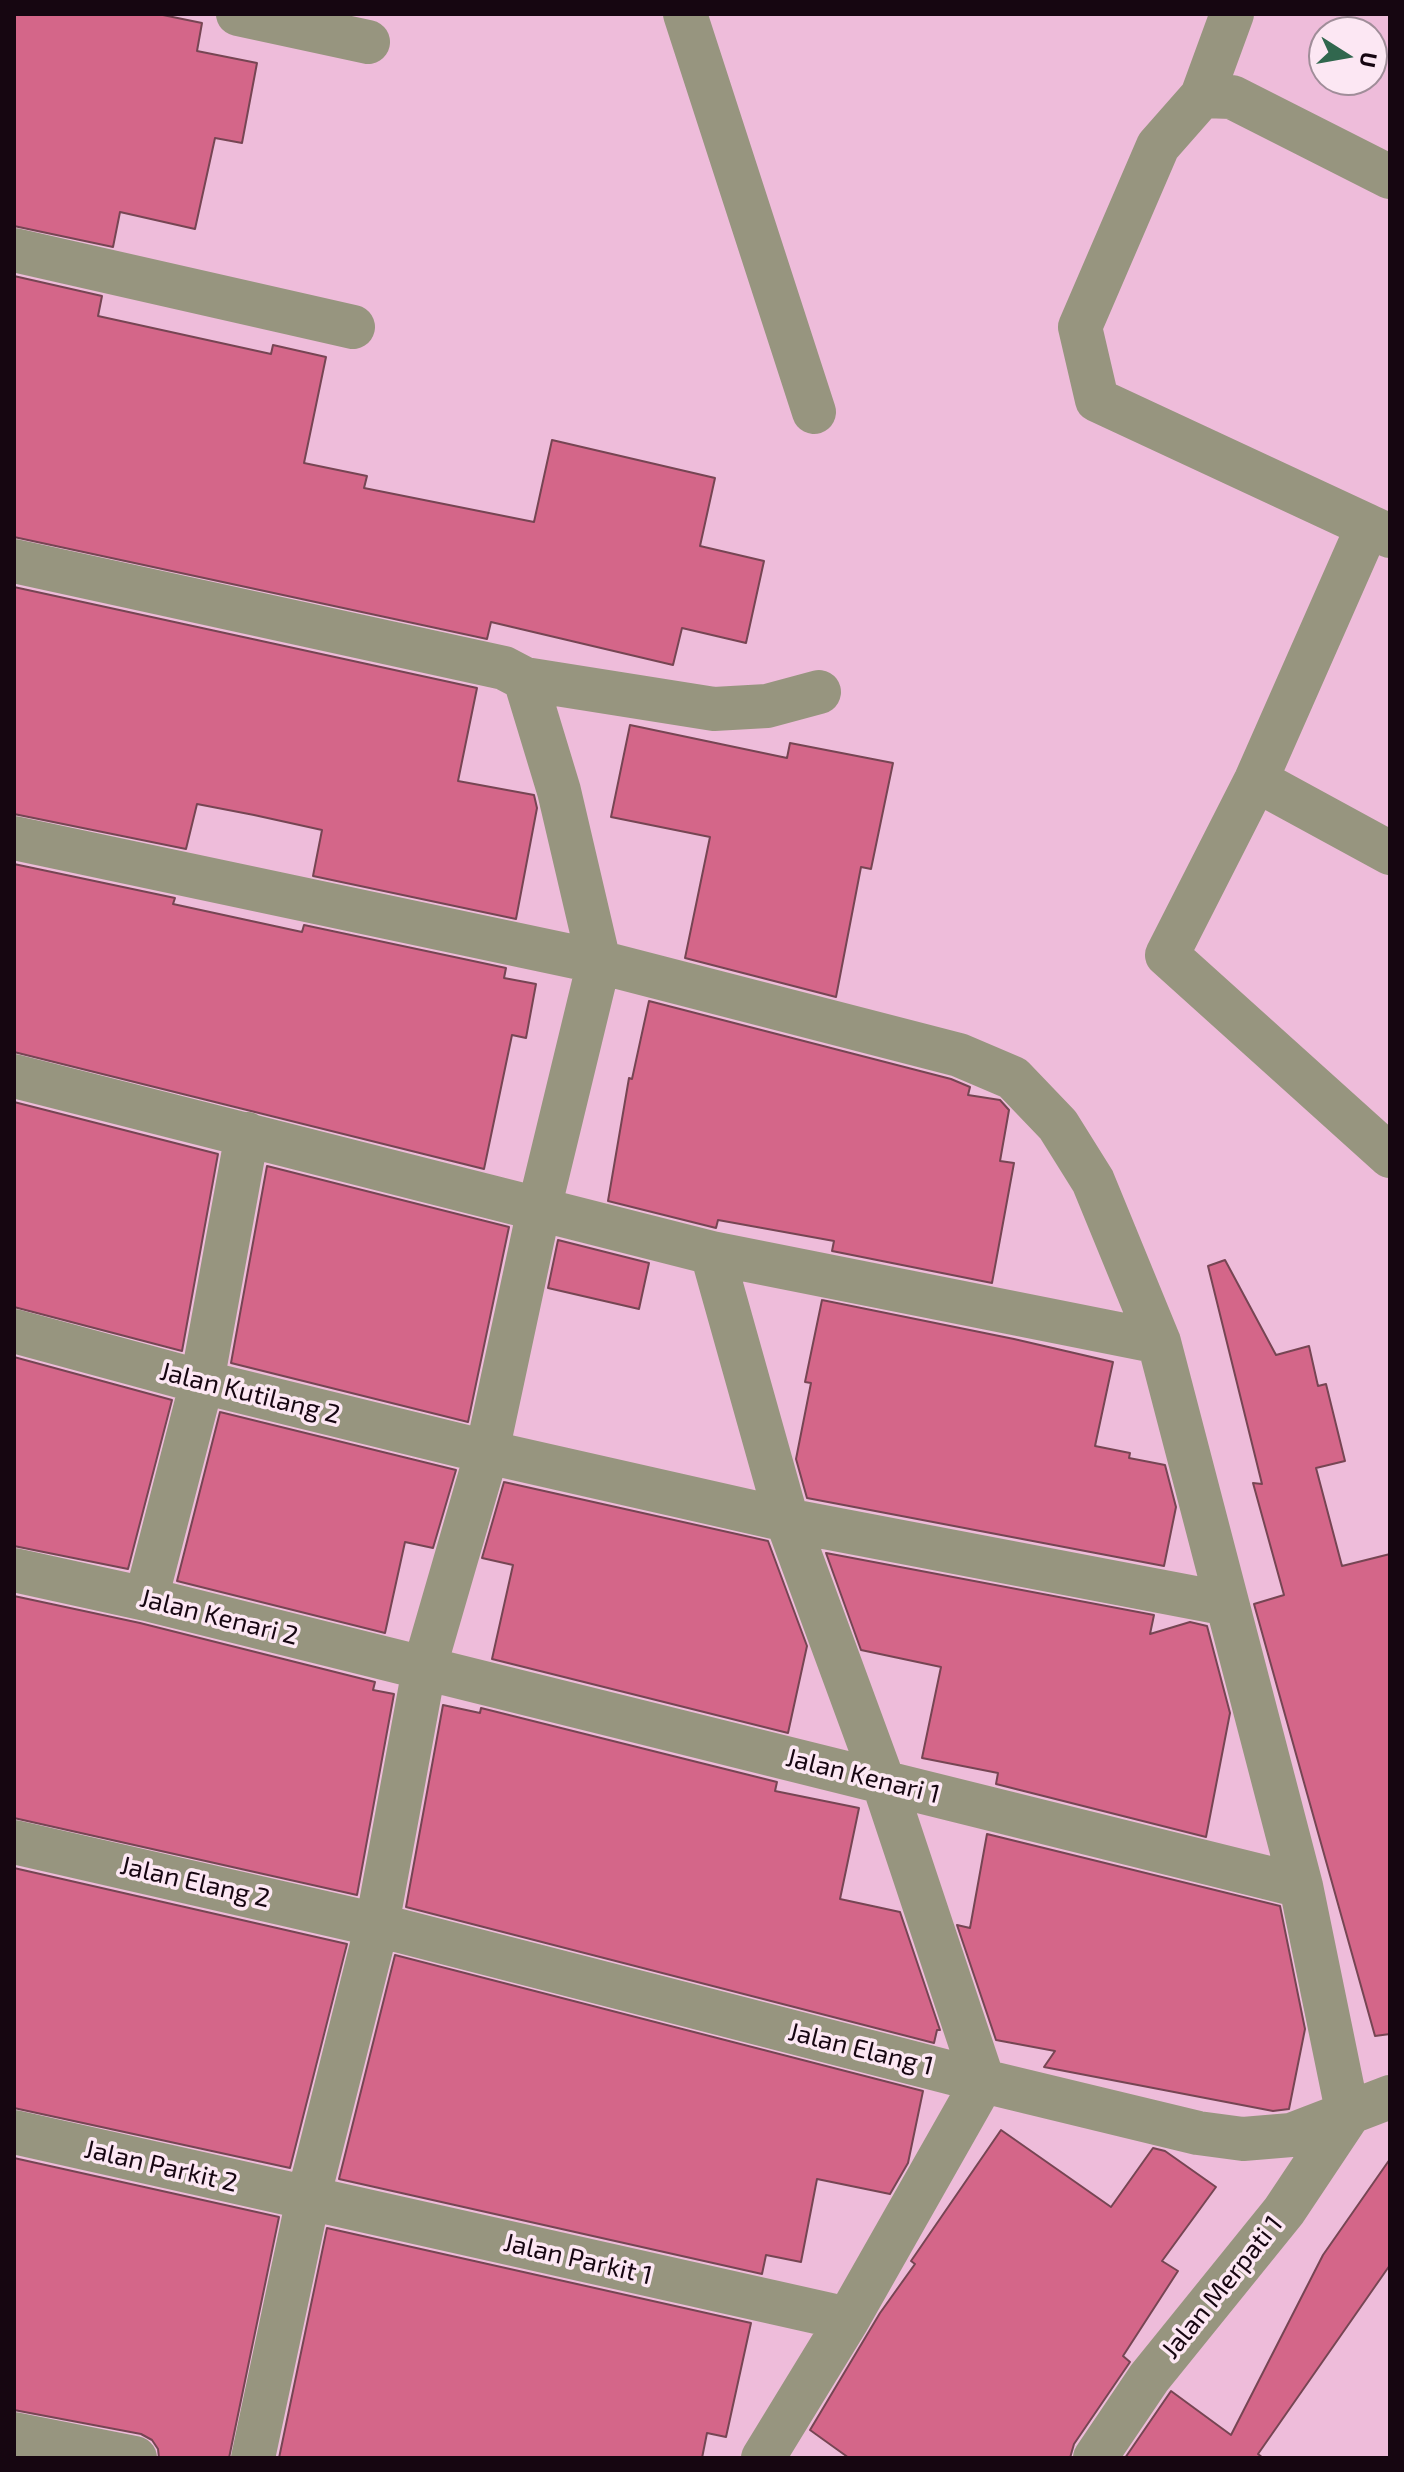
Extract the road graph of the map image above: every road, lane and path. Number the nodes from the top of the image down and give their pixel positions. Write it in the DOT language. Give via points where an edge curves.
graph roads {
  1 [pos="238,14"];
  2 [pos="685,14"];
  3 [pos="1232,14"];
  4 [pos="368,42"];
  5 [pos="1202,96"];
  6 [pos="1390,177"];
  7 [pos="14,250"];
  8 [pos="353,327"];
  9 [pos="814,412"];
  10 [pos="1379,531"];
  11 [pos="14,561"];
  12 [pos="525,679"];
  13 [pos="819,692"];
  14 [pos="1256,780"];
  15 [pos="14,838"];
  16 [pos="1390,853"];
  17 [pos="599,962"];
  18 [pos="14,1076"];
  19 [pos="247,1134"];
  20 [pos="1388,1151"];
  21 [pos="539,1209"];
  22 [pos="712,1253"];
  23 [pos="14,1331"];
  24 [pos="1159,1342"];
  25 [pos="202,1382"];
  26 [pos="487,1452"];
  27 [pos="787,1520"];
  28 [pos="14,1570"];
  29 [pos="146,1599"];
  30 [pos="1227,1604"];
  31 [pos="424,1669"];
  32 [pos="883,1781"];
  33 [pos="14,1842"];
  34 [pos="1301,1886"];
  35 [pos="377,1925"];
  36 [pos="983,2081"];
  37 [pos="1390,2097"];
  38 [pos="1348,2115"];
  39 [pos="14,2132"];
  40 [pos="308,2199"];
  41 [pos="848,2319"];
  42 [pos="14,2434"];
  43 [pos="135,2458"];
  44 [pos="253,2458"];
  45 [pos="763,2458"];
  46 [pos="1095,2458"];
  1 -- 4 [label="street"];
  2 -- 9 [label="street"];
  3 -- 5 [label="street"];
  5 -- 6 [label="street" via="1232,97"];
  5 -- 10 [label="street" via="1158,146 1080,327 1097,400"];
  7 -- 8 [label="street"];
  10 -- 14 [label="street"];
  11 -- 12 [label="street" via="504,668"];
  12 -- 13 [label="street" via="714,709 767,706"];
  12 -- 17 [label="street" via="559,791"];
  14 -- 16 [label="street"];
  14 -- 20 [label="street" via="1167,955"];
  15 -- 17 [label="street"];
  17 -- 21 [label="street"];
  17 -- 24 [label="street" via="959,1055 1013,1078 1058,1125 1093,1181"];
  18 -- 19 [label="street"];
  19 -- 21 [label="street"];
  19 -- 25 [label="street"];
  21 -- 22 [label="street"];
  21 -- 26 [label="street"];
  22 -- 24 [label="street"];
  22 -- 27 [label="street"];
  23 -- 25 [label="street, Jalan Kutilang 2"];
  24 -- 30 [label="street"];
  25 -- 26 [label="street, Jalan Kutilang 2"];
  25 -- 29 [label="street"];
  26 -- 27 [label="street, Jalan Kutilang 2"];
  26 -- 31 [label="street"];
  27 -- 30 [label="street, Jalan Kutilang 2"];
  27 -- 32 [label="street"];
  28 -- 29 [label="street, Jalan Kenari 2"];
  29 -- 31 [label="street, Jalan Kenari 2"];
  30 -- 34 [label="street"];
  31 -- 32 [label="street, Jalan Kenari 1"];
  31 -- 35 [label="street"];
  32 -- 34 [label="street, Jalan Kenari 1"];
  32 -- 36 [label="street"];
  33 -- 35 [label="street, Jalan Elang 2"];
  34 -- 38 [label="street"];
  35 -- 36 [label="street, Jalan Elang 1"];
  35 -- 40 [label="street"];
  36 -- 38 [label="street, Jalan Elang 1" via="1243,2139 1291,2135"];
  36 -- 41 [label="street"];
  37 -- 38 [label="street, Jalan Elang 1"];
  38 -- 46 [label="street, Jalan Merpati 1" via="1284,2211 1149,2378"];
  39 -- 40 [label="street, Jalan Parkit 2"];
  40 -- 41 [label="street, Jalan Parkit 1"];
  40 -- 44 [label="street"];
  41 -- 45 [label="street"];
  42 -- 43 [label="street"];
}
